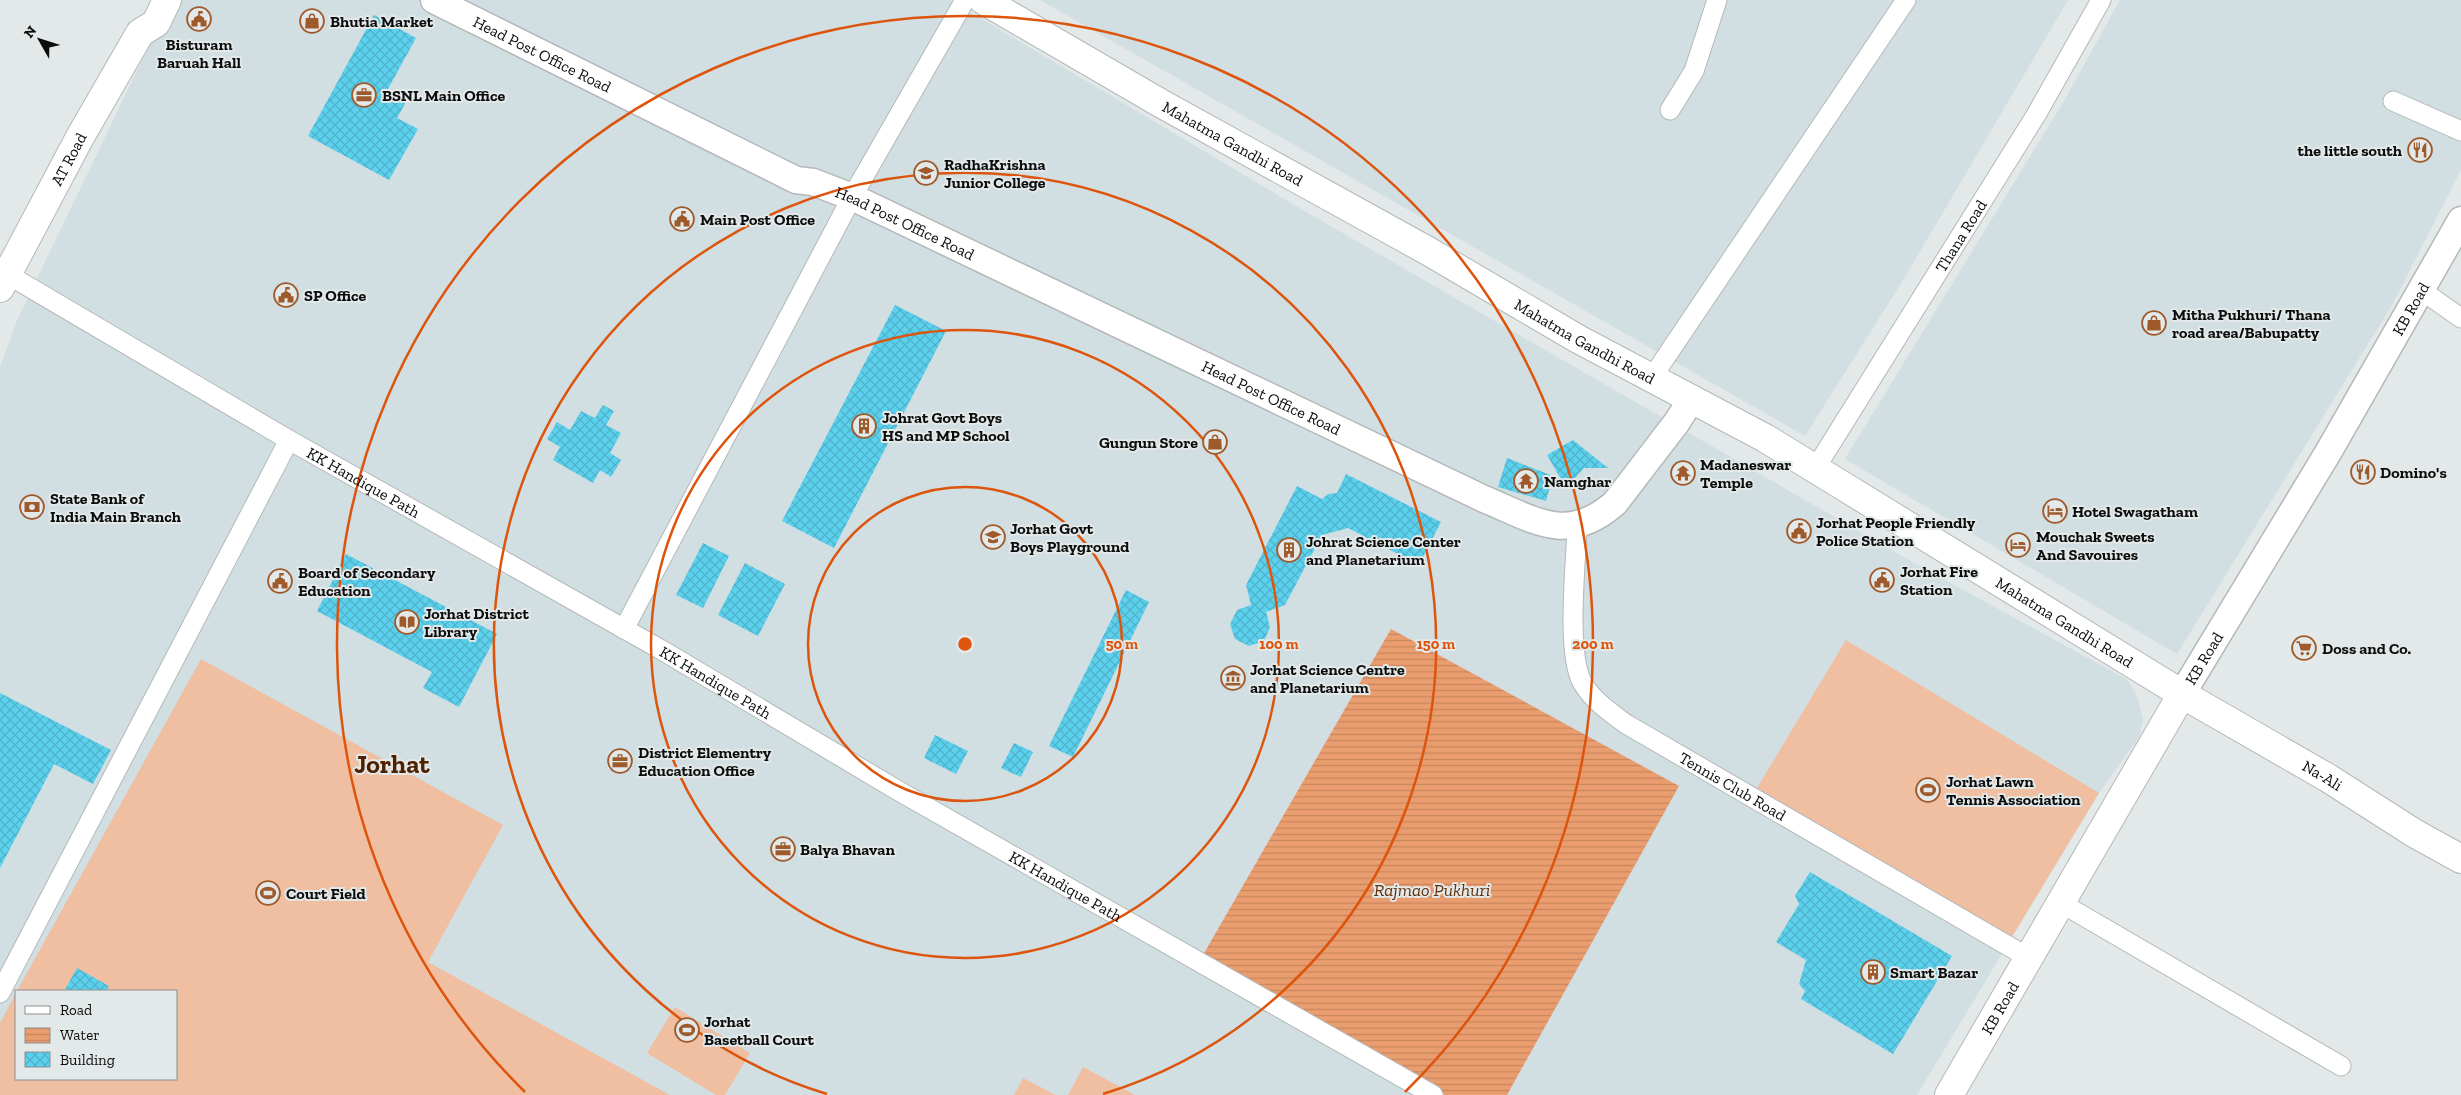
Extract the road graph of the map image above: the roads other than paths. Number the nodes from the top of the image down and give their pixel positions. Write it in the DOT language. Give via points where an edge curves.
graph roads {
  1 [pos="147,0"];
  2 [pos="167,0"];
  3 [pos="434,0"];
  4 [pos="465,0"];
  5 [pos="965,0"];
  6 [pos="983,0"];
  7 [pos="1717,0"];
  8 [pos="1906,0"];
  9 [pos="2099,0"];
  10 [pos="140,33"];
  11 [pos="2393,101"];
  12 [pos="1670,110"];
  13 [pos="2461,131"];
  14 [pos="813,182"];
  15 [pos="852,197"];
  16 [pos="2461,220"];
  17 [pos="2,277"];
  18 [pos="2421,290"];
  19 [pos="2461,318"];
  20 [pos="1651,379"];
  21 [pos="1691,400"];
  22 [pos="289,440"];
  23 [pos="1815,469"];
  24 [pos="1577,527"];
  25 [pos="624,629"];
  26 [pos="2182,694"];
  27 [pos="2461,859"];
  28 [pos="2061,903"];
  29 [pos="2029,958"];
  30 [pos="0,993"];
  31 [pos="2340,1066"];
  32 [pos="1433,1095"];
  33 [pos="1949,1095"];
  1 -- 10 [label="main road, AT Road" via="141,13"];
  2 -- 10 [label="main road, AT Road" via="156,23"];
  3 -- 14 [label="street, Head Post Office Road" via="796,180"];
  4 -- 14 [label="street, Head Post Office Road" via="802,170"];
  5 -- 15 [label="street"];
  6 -- 20 [label="main road, Mahatma Gandhi Road"];
  7 -- 12 [label="street" via="1694,71"];
  8 -- 20 [label="street"];
  9 -- 23 [label="street, Thana Road" via="2036,115"];
  10 -- 17 [label="main road, AT Road"];
  11 -- 13 [label="street"];
  14 -- 15 [label="street, Head Post Office Road"];
  15 -- 24 [label="street, Head Post Office Road" via="1484,499 1541,522"];
  15 -- 25 [label="street"];
  16 -- 18 [label="street, KB Road"];
  17 -- 22 [label="street, KK Handique Path"];
  18 -- 19 [label="street"];
  18 -- 26 [label="street, KB Road"];
  20 -- 21 [label="main road, Mahatma Gandhi Road"];
  21 -- 23 [label="main road, Mahatma Gandhi Road" via="1765,438"];
  21 -- 24 [label="street" via="1615,504"];
  22 -- 25 [label="street, KK Handique Path"];
  22 -- 30 [label="street"];
  23 -- 26 [label="main road, Mahatma Gandhi Road"];
  24 -- 29 [label="street, Tennis Club Road" via="1573,654 1582,681 1601,705 1626,724"];
  25 -- 32 [label="street, KK Handique Path" via="897,790"];
  26 -- 27 [label="main road, Na-Ali"];
  26 -- 28 [label="main road, KB Road"];
  28 -- 29 [label="main road, KB Road"];
  28 -- 31 [label="street"];
  29 -- 33 [label="main road, KB Road"];
}
